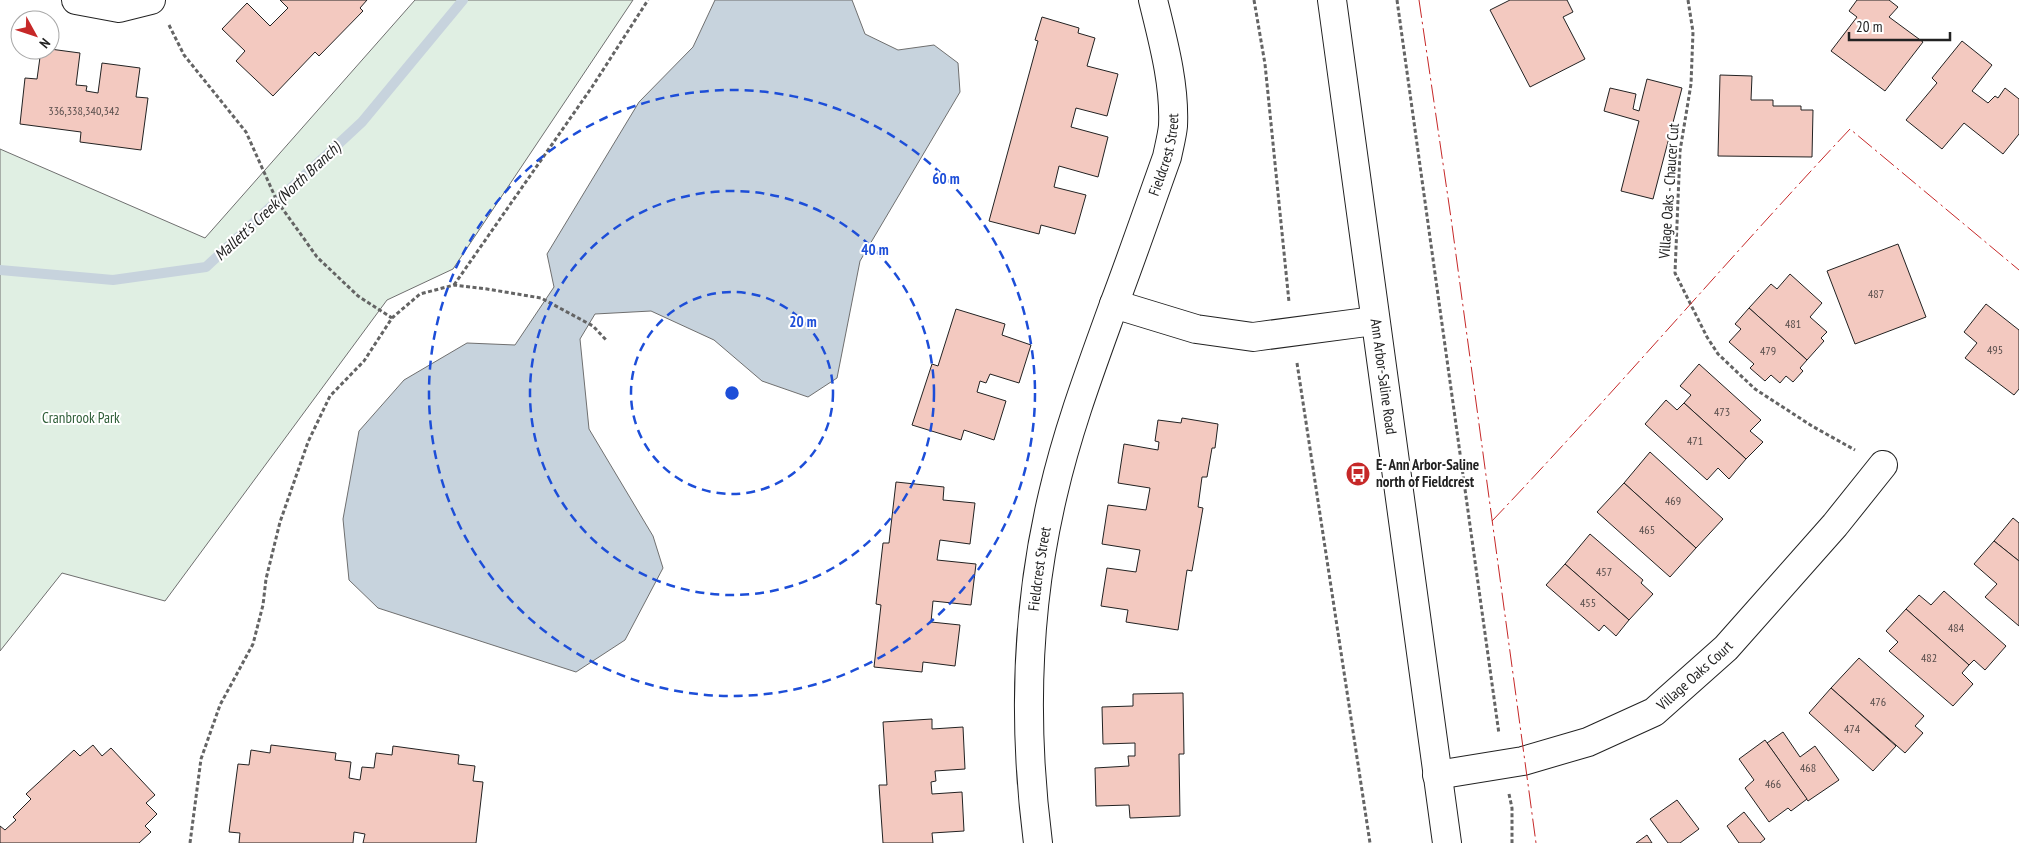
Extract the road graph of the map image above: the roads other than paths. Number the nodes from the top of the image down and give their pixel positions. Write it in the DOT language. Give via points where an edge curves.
graph roads {
  1 [pos="76,0"];
  2 [pos="1153,0"];
  3 [pos="1332,0"];
  4 [pos="158,9"];
  5 [pos="1114,304"];
  6 [pos="1374,321"];
  7 [pos="1883,465"];
  8 [pos="1436,775"];
  9 [pos="1038,843"];
  10 [pos="1446,843"];
  1 -- 4 [label="street" via="118,8"];
  2 -- 5 [label="street, Fieldcrest Street" via="1172,94 1172,127 1166,157"];
  3 -- 6 [label="street, Ann Arbor-Saline Road"];
  5 -- 6 [label="street" via="1196,329 1253,337"];
  5 -- 9 [label="street, Fieldcrest Street" via="1080,396 1053,494 1039,572 1028,699 1029,754"];
  6 -- 8 [label="street, Ann Arbor-Saline Road"];
  7 -- 8 [label="street, Village Oaks Court" via="1835,525 1726,648 1654,712 1588,742 1532,758"];
  8 -- 10 [label="street, Ann Arbor-Saline Road"];
}
